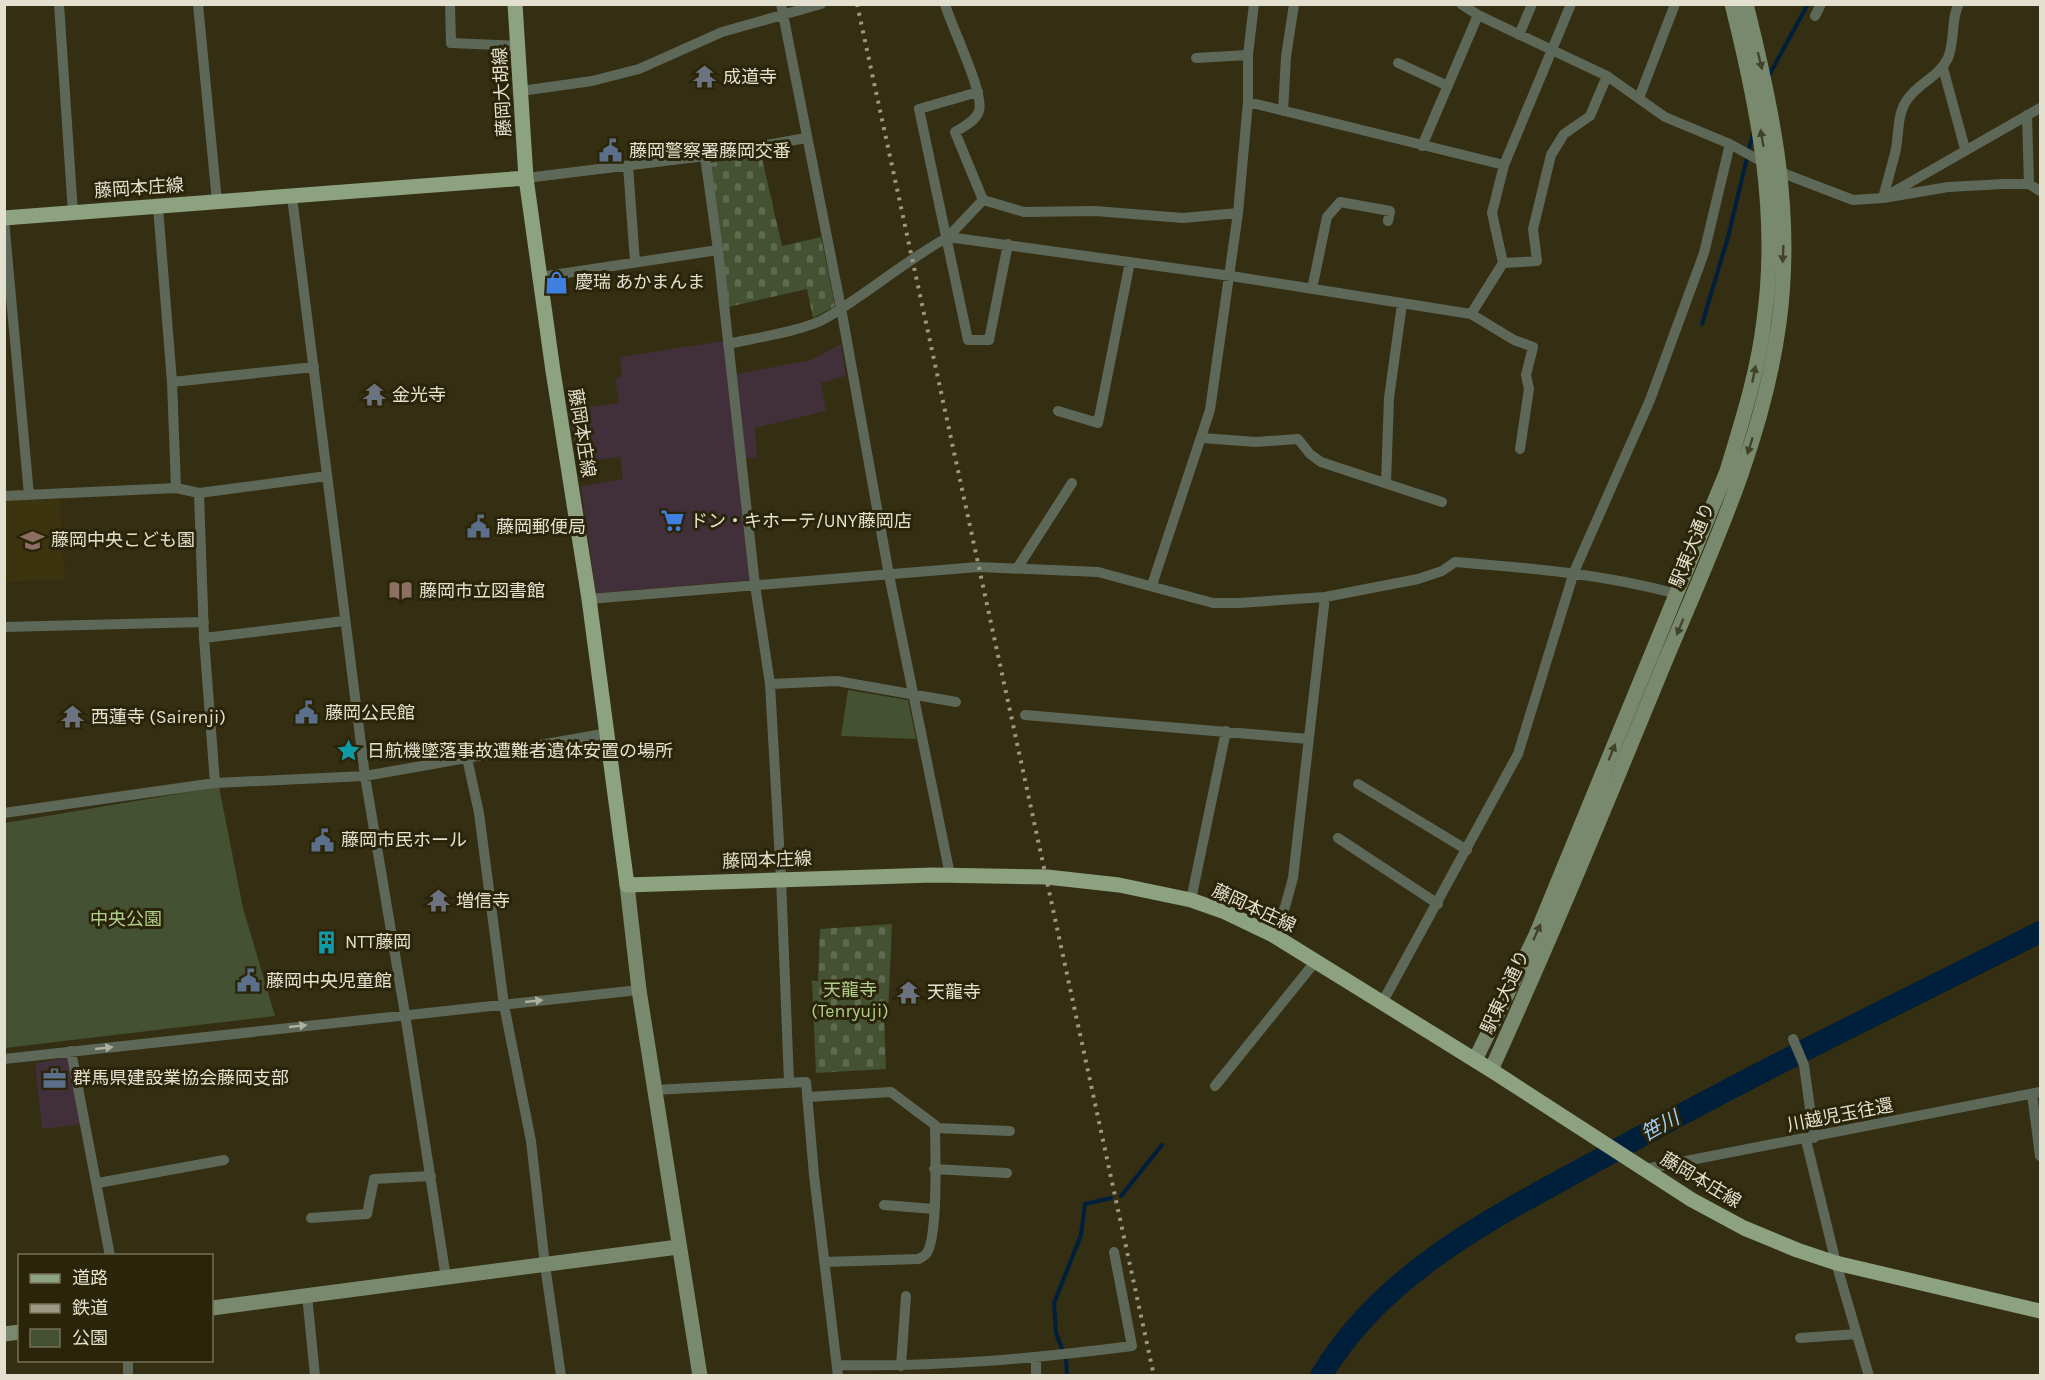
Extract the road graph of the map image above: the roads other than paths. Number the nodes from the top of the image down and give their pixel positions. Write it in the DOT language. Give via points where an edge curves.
graph roads {
  1 [pos="59,4"];
  2 [pos="198,4"];
  3 [pos="450,4"];
  4 [pos="515,4"];
  5 [pos="821,4"];
  6 [pos="945,4"];
  7 [pos="1254,4"];
  8 [pos="1294,4"];
  9 [pos="1461,4"];
  10 [pos="1532,4"];
  11 [pos="1570,4"];
  12 [pos="1675,4"];
  13 [pos="1732,4"];
  14 [pos="1746,4"];
  15 [pos="1821,4"];
  16 [pos="1959,4"];
  17 [pos="782,10"];
  18 [pos="1478,15"];
  19 [pos="1815,16"];
  20 [pos="1519,35"];
  21 [pos="519,46"];
  22 [pos="1551,50"];
  23 [pos="1248,55"];
  24 [pos="1196,58"];
  25 [pos="1398,63"];
  26 [pos="1943,68"];
  27 [pos="1607,76"];
  28 [pos="1448,86"];
  29 [pos="521,90"];
  30 [pos="978,92"];
  31 [pos="1639,98"];
  32 [pos="1248,102"];
  33 [pos="2040,108"];
  34 [pos="1283,111"];
  35 [pos="2027,115"];
  36 [pos="806,138"];
  37 [pos="1730,144"];
  38 [pos="1422,146"];
  39 [pos="1965,149"];
  40 [pos="705,156"];
  41 [pos="1764,164"];
  42 [pos="1504,165"];
  43 [pos="628,166"];
  44 [pos="1780,172"];
  45 [pos="526,178"];
  46 [pos="2029,184"];
  47 [pos="2040,191"];
  48 [pos="292,197"];
  49 [pos="1883,198"];
  50 [pos="983,200"];
  51 [pos="217,202"];
  52 [pos="158,207"];
  53 [pos="73,213"];
  54 [pos="1238,213"];
  55 [pos="4,219"];
  56 [pos="1388,221"];
  57 [pos="948,237"];
  58 [pos="1008,244"];
  59 [pos="718,250"];
  60 [pos="634,262"];
  61 [pos="1130,262"];
  62 [pos="1503,263"];
  63 [pos="1231,276"];
  64 [pos="540,277"];
  65 [pos="1312,289"];
  66 [pos="1402,304"];
  67 [pos="841,308"];
  68 [pos="1471,314"];
  69 [pos="728,344"];
  70 [pos="314,367"];
  71 [pos="172,382"];
  72 [pos="1058,411"];
  73 [pos="1202,438"];
  74 [pos="1520,449"];
  75 [pos="327,476"];
  76 [pos="1072,483"];
  77 [pos="1386,483"];
  78 [pos="176,488"];
  79 [pos="200,493"];
  80 [pos="29,495"];
  81 [pos="4,496"];
  82 [pos="1442,502"];
  83 [pos="1018,567"];
  84 [pos="1574,572"];
  85 [pos="889,574"];
  86 [pos="755,585"];
  87 [pos="1152,585"];
  88 [pos="1677,594"];
  89 [pos="1325,597"];
  90 [pos="590,599"];
  91 [pos="344,621"];
  92 [pos="204,622"];
  93 [pos="4,627"];
  94 [pos="204,638"];
  95 [pos="770,684"];
  96 [pos="913,695"];
  97 [pos="956,702"];
  98 [pos="1025,715"];
  99 [pos="1226,731"];
  100 [pos="608,733"];
  101 [pos="1309,739"];
  102 [pos="467,758"];
  103 [pos="365,777"];
  104 [pos="215,783"];
  105 [pos="1358,784"];
  106 [pos="4,813"];
  107 [pos="1338,838"];
  108 [pos="1467,850"];
  109 [pos="950,875"];
  110 [pos="782,878"];
  111 [pos="627,885"];
  112 [pos="1191,900"];
  113 [pos="1438,904"];
  114 [pos="1273,935"];
  115 [pos="1315,962"];
  116 [pos="639,990"];
  117 [pos="1382,1004"];
  118 [pos="504,1005"];
  119 [pos="405,1014"];
  120 [pos="1793,1039"];
  121 [pos="71,1051"];
  122 [pos="4,1059"];
  123 [pos="1475,1060"];
  124 [pos="1491,1070"];
  125 [pos="789,1082"];
  126 [pos="1215,1086"];
  127 [pos="654,1090"];
  128 [pos="2036,1093"];
  129 [pos="808,1096"];
  130 [pos="935,1128"];
  131 [pos="1010,1131"];
  132 [pos="1810,1139"];
  133 [pos="2040,1156"];
  134 [pos="224,1160"];
  135 [pos="934,1169"];
  136 [pos="1645,1169"];
  137 [pos="1006,1173"];
  138 [pos="431,1176"];
  139 [pos="98,1183"];
  140 [pos="884,1204"];
  141 [pos="934,1209"];
  142 [pos="311,1218"];
  143 [pos="678,1247"];
  144 [pos="1114,1252"];
  145 [pos="110,1254"];
  146 [pos="824,1262"];
  147 [pos="1836,1263"];
  148 [pos="545,1265"];
  149 [pos="446,1278"];
  150 [pos="308,1295"];
  151 [pos="906,1296"];
  152 [pos="213,1308"];
  153 [pos="2040,1311"];
  154 [pos="1857,1334"];
  155 [pos="1800,1338"];
  156 [pos="1036,1358"];
  157 [pos="901,1366"];
  158 [pos="838,1370"];
  159 [pos="315,1376"];
  160 [pos="561,1376"];
  161 [pos="700,1376"];
  162 [pos="1036,1376"];
  163 [pos="1869,1376"];
  1 -- 53 [label="street"];
  2 -- 51 [label="street"];
  3 -- 21 [label="street" via="451,44"];
  4 -- 21 [label="main road, 藤岡大胡線"];
  5 -- 17 [label="street"];
  6 -- 30 [label="street"];
  7 -- 23 [label="street"];
  8 -- 34 [label="street"];
  9 -- 18 [label="street"];
  10 -- 20 [label="street"];
  11 -- 22 [label="street"];
  12 -- 31 [label="street"];
  41 -- 13 [label="street, 駅東大通り, one-way" via="1753,87"];
  14 -- 44 [label="street, 駅東大通り, one-way" via="1767,86"];
  15 -- 19 [label="street"];
  16 -- 26 [label="street" via="1955,34"];
  17 -- 29 [label="street" via="639,69 592,81"];
  17 -- 36 [label="street"];
  18 -- 20 [label="street"];
  18 -- 28 [label="street"];
  20 -- 22 [label="street"];
  21 -- 29 [label="main road, 藤岡大胡線"];
  22 -- 27 [label="street"];
  22 -- 42 [label="street"];
  23 -- 24 [label="street"];
  23 -- 32 [label="street"];
  25 -- 28 [label="street"];
  26 -- 39 [label="street"];
  26 -- 49 [label="street" via="1906,100"];
  27 -- 31 [label="street"];
  27 -- 62 [label="street" via="1590,116 1564,134 1551,155 1533,229 1536,261"];
  28 -- 38 [label="street"];
  29 -- 45 [label="main road, 藤岡大胡線"];
  30 -- 50 [label="street" via="980,109 976,118 955,132"];
  30 -- 57 [label="street" via="919,109"];
  31 -- 37 [label="street" via="1665,117"];
  32 -- 34 [label="street"];
  32 -- 54 [label="street"];
  33 -- 35 [label="street"];
  34 -- 38 [label="street"];
  35 -- 39 [label="street"];
  35 -- 46 [label="street"];
  36 -- 40 [label="street"];
  36 -- 67 [label="street"];
  37 -- 41 [label="street"];
  37 -- 84 [label="street" via="1700,265 1650,400"];
  38 -- 42 [label="street"];
  39 -- 49 [label="street"];
  40 -- 43 [label="street"];
  40 -- 59 [label="street"];
  41 -- 44 [label="street"];
  88 -- 41 [label="street, 駅東大通り, one-way" via="1727,471 1750,394 1765,319 1769,225"];
  42 -- 62 [label="street" via="1492,213"];
  43 -- 45 [label="street"];
  43 -- 60 [label="street"];
  44 -- 49 [label="street" via="1853,200"];
  44 -- 124 [label="street, 駅東大通り, one-way" via="1784,225 1779,321 1765,397 1741,476 1550,942"];
  45 -- 48 [label="main road, 藤岡本庄線"];
  45 -- 64 [label="main road, 藤岡本庄線"];
  46 -- 47 [label="street"];
  46 -- 49 [label="street" via="1948,187"];
  48 -- 51 [label="main road, 藤岡本庄線"];
  48 -- 70 [label="street"];
  50 -- 54 [label="street" via="1024,212 1095,211 1183,218"];
  50 -- 57 [label="street"];
  51 -- 52 [label="main road, 藤岡本庄線"];
  52 -- 53 [label="main road, 藤岡本庄線"];
  52 -- 71 [label="street"];
  53 -- 55 [label="main road, 藤岡本庄線"];
  54 -- 63 [label="street"];
  55 -- 80 [label="street"];
  56 -- 65 [label="street" via="1390,211 1340,202 1327,217"];
  57 -- 58 [label="street"];
  57 -- 58 [label="street" via="968,340 988,340"];
  57 -- 67 [label="street" via="912,257 880,284"];
  58 -- 61 [label="street"];
  59 -- 60 [label="street"];
  59 -- 69 [label="street"];
  60 -- 64 [label="street"];
  61 -- 63 [label="street"];
  61 -- 72 [label="street" via="1098,423"];
  62 -- 68 [label="street"];
  63 -- 65 [label="street"];
  63 -- 73 [label="street"];
  64 -- 90 [label="main road, 藤岡本庄線"];
  65 -- 66 [label="street"];
  66 -- 68 [label="street"];
  66 -- 77 [label="street" via="1389,398"];
  67 -- 69 [label="street" via="824,320"];
  67 -- 85 [label="street"];
  68 -- 74 [label="street" via="1533,347 1526,375 1529,389"];
  69 -- 86 [label="street"];
  70 -- 71 [label="street"];
  70 -- 75 [label="street"];
  71 -- 78 [label="street"];
  73 -- 77 [label="street" via="1256,442 1298,439 1321,462"];
  73 -- 87 [label="street"];
  75 -- 79 [label="street"];
  75 -- 91 [label="street"];
  76 -- 83 [label="street"];
  77 -- 82 [label="street"];
  78 -- 79 [label="street"];
  78 -- 80 [label="street"];
  79 -- 92 [label="street"];
  80 -- 81 [label="street"];
  83 -- 85 [label="street"];
  83 -- 87 [label="street" via="1098,572"];
  84 -- 88 [label="street" via="1628,580"];
  84 -- 89 [label="street" via="1455,562 1418,579"];
  84 -- 108 [label="street" via="1518,754"];
  85 -- 86 [label="street"];
  85 -- 96 [label="street"];
  86 -- 90 [label="street"];
  86 -- 95 [label="street"];
  87 -- 89 [label="street" via="1213,603"];
  123 -- 88 [label="street, 駅東大通り, one-way" via="1536,935"];
  89 -- 101 [label="street"];
  90 -- 100 [label="main road, 藤岡本庄線"];
  91 -- 94 [label="street"];
  91 -- 103 [label="street"];
  92 -- 93 [label="street"];
  92 -- 94 [label="street"];
  94 -- 104 [label="street"];
  95 -- 96 [label="street" via="837,681"];
  95 -- 110 [label="street"];
  96 -- 97 [label="street"];
  96 -- 109 [label="street"];
  98 -- 99 [label="street"];
  99 -- 101 [label="street"];
  99 -- 112 [label="street"];
  100 -- 102 [label="street"];
  100 -- 111 [label="main road, 藤岡本庄線"];
  101 -- 114 [label="street" via="1293,878"];
  102 -- 103 [label="street"];
  102 -- 118 [label="street" via="479,813"];
  103 -- 104 [label="street"];
  103 -- 119 [label="street"];
  104 -- 106 [label="street"];
  105 -- 108 [label="street"];
  107 -- 113 [label="street"];
  108 -- 113 [label="street"];
  109 -- 110 [label="main road, 藤岡本庄線"];
  109 -- 112 [label="main road, 藤岡本庄線" via="1093,881"];
  110 -- 111 [label="main road, 藤岡本庄線"];
  110 -- 125 [label="street"];
  111 -- 116 [label="street"];
  112 -- 114 [label="main road, 藤岡本庄線"];
  113 -- 117 [label="street"];
  114 -- 115 [label="main road, 藤岡本庄線"];
  115 -- 117 [label="main road, 藤岡本庄線"];
  115 -- 126 [label="street"];
  118 -- 116 [label="street, one-way"];
  116 -- 127 [label="street"];
  117 -- 123 [label="main road, 藤岡本庄線"];
  118 -- 119 [label="street"];
  118 -- 148 [label="street" via="531,1141"];
  121 -- 119 [label="street, one-way"];
  119 -- 138 [label="street"];
  120 -- 132 [label="street" via="1804,1065"];
  121 -- 122 [label="street"];
  121 -- 139 [label="street"];
  123 -- 124 [label="main road, 藤岡本庄線"];
  124 -- 136 [label="main road, 藤岡本庄線"];
  125 -- 127 [label="street"];
  125 -- 129 [label="street" via="806,1082"];
  127 -- 143 [label="street"];
  128 -- 132 [label="street, 川越児玉往還"];
  128 -- 133 [label="street"];
  129 -- 130 [label="street" via="891,1092 924,1114"];
  129 -- 146 [label="street"];
  130 -- 131 [label="street"];
  130 -- 135 [label="street"];
  132 -- 136 [label="street, 川越児玉往還"];
  132 -- 147 [label="street"];
  134 -- 139 [label="street"];
  135 -- 137 [label="street"];
  135 -- 141 [label="street"];
  136 -- 147 [label="main road, 藤岡本庄線" via="1744,1228"];
  138 -- 142 [label="street" via="374,1179 367,1214"];
  138 -- 149 [label="street"];
  139 -- 145 [label="street"];
  140 -- 141 [label="street"];
  141 -- 146 [label="street" via="931,1242 926,1254 918,1259"];
  143 -- 148 [label="street"];
  143 -- 161 [label="street"];
  144 -- 156 [label="street" via="1131,1346"];
  146 -- 158 [label="street"];
  147 -- 153 [label="main road, 藤岡本庄線"];
  147 -- 154 [label="street"];
  148 -- 149 [label="street"];
  148 -- 160 [label="street"];
  149 -- 150 [label="street"];
  150 -- 152 [label="street"];
  150 -- 159 [label="street"];
  151 -- 157 [label="street"];
  154 -- 155 [label="street"];
  154 -- 163 [label="street"];
  156 -- 157 [label="street"];
  156 -- 162 [label="street"];
  157 -- 158 [label="street"];
}
